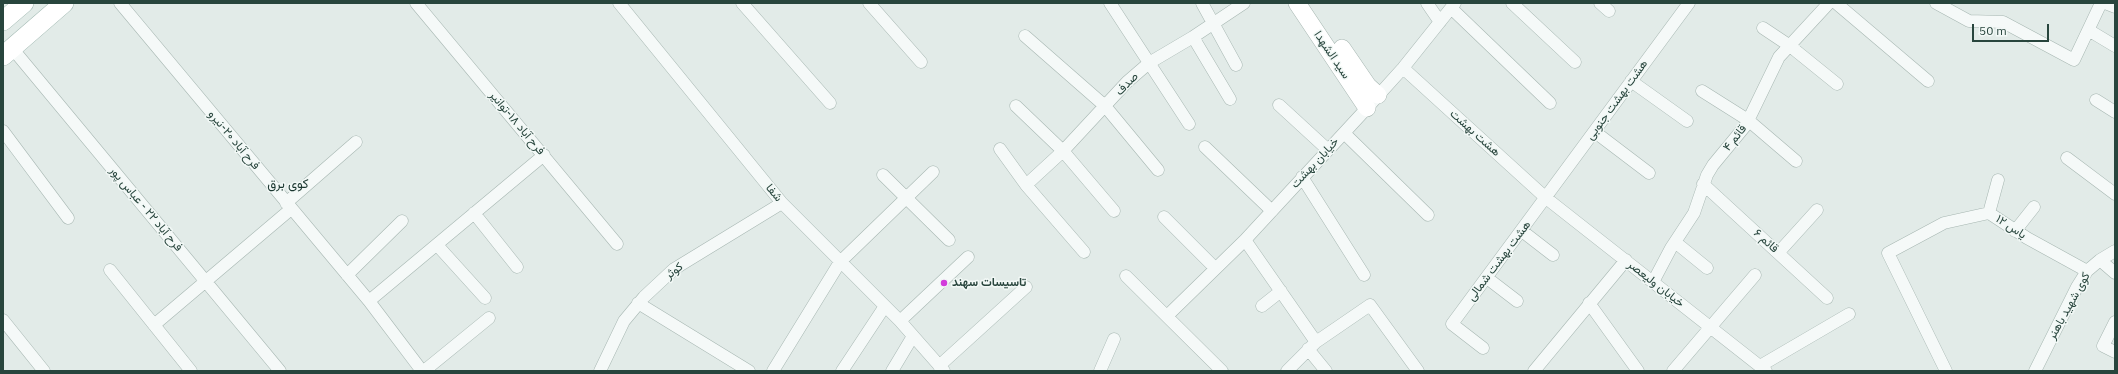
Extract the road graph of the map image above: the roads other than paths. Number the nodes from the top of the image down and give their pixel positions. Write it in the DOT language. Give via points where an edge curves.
graph roads {
  1 [pos="24,3"];
  2 [pos="64,3"];
  3 [pos="120,3"];
  4 [pos="416,3"];
  5 [pos="619,3"];
  6 [pos="742,3"];
  7 [pos="869,3"];
  8 [pos="1110,3"];
  9 [pos="1202,3"];
  10 [pos="1244,3"];
  11 [pos="1297,3"];
  12 [pos="1311,3"];
  13 [pos="1427,3"];
  14 [pos="1512,3"];
  15 [pos="1689,3"];
  16 [pos="1829,3"];
  17 [pos="1836,3"];
  18 [pos="1936,3"];
  19 [pos="2101,3"];
  20 [pos="2105,3"];
  21 [pos="1453,6"];
  22 [pos="2115,7"];
  23 [pos="3,21"];
  24 [pos="1440,22"];
  25 [pos="1214,24"];
  26 [pos="1763,28"];
  27 [pos="2090,30"];
  28 [pos="1025,36"];
  29 [pos="1193,38"];
  30 [pos="1790,46"];
  31 [pos="2115,46"];
  32 [pos="7,52"];
  33 [pos="921,62"];
  34 [pos="1575,62"];
  35 [pos="1149,63"];
  36 [pos="1236,65"];
  37 [pos="1403,68"];
  38 [pos="1632,81"];
  39 [pos="1928,81"];
  40 [pos="1837,84"];
  41 [pos="1702,91"];
  42 [pos="1378,95"];
  43 [pos="1230,99"];
  44 [pos="2096,100"];
  45 [pos="830,103"];
  46 [pos="1550,103"];
  47 [pos="1279,105"];
  48 [pos="1016,106"];
  49 [pos="1105,106"];
  50 [pos="1367,108"];
  51 [pos="2115,112"];
  52 [pos="1687,120"];
  53 [pos="1748,120"];
  54 [pos="1189,124"];
  55 [pos="3,130"];
  56 [pos="1594,132"];
  57 [pos="1344,133"];
  58 [pos="356,142"];
  59 [pos="1205,147"];
  60 [pos="1000,149"];
  61 [pos="1328,150"];
  62 [pos="1063,151"];
  63 [pos="544,155"];
  64 [pos="2067,158"];
  65 [pos="1796,161"];
  66 [pos="1158,170"];
  67 [pos="933,172"];
  68 [pos="1649,173"];
  69 [pos="883,175"];
  70 [pos="1302,177"];
  71 [pos="1998,180"];
  72 [pos="1704,184"];
  73 [pos="1026,185"];
  74 [pos="2115,194"];
  75 [pos="907,198"];
  76 [pos="1546,198"];
  77 [pos="782,203"];
  78 [pos="288,206"];
  79 [pos="2034,207"];
  80 [pos="1114,210"];
  81 [pos="1817,210"];
  82 [pos="1272,211"];
  83 [pos="474,213"];
  84 [pos="1989,213"];
  85 [pos="1428,215"];
  86 [pos="68,218"];
  87 [pos="1164,218"];
  88 [pos="402,221"];
  89 [pos="1522,231"];
  90 [pos="2016,231"];
  91 [pos="949,240"];
  92 [pos="1245,240"];
  93 [pos="1675,242"];
  94 [pos="617,244"];
  95 [pos="437,245"];
  96 [pos="2115,251"];
  97 [pos="1084,252"];
  98 [pos="1779,252"];
  99 [pos="1554,255"];
  100 [pos="968,257"];
  101 [pos="1626,260"];
  102 [pos="2100,260"];
  103 [pos="840,262"];
  104 [pos="516,267"];
  105 [pos="1215,268"];
  106 [pos="1707,268"];
  107 [pos="110,270"];
  108 [pos="2087,271"];
  109 [pos="2115,273"];
  110 [pos="346,275"];
  111 [pos="1364,275"];
  112 [pos="1755,275"];
  113 [pos="1126,276"];
  114 [pos="1487,278"];
  115 [pos="206,280"];
  116 [pos="1653,282"];
  117 [pos="1026,287"];
  118 [pos="1281,291"];
  119 [pos="484,298"];
  120 [pos="1827,298"];
  121 [pos="369,301"];
  122 [pos="1516,301"];
  123 [pos="638,303"];
  124 [pos="1589,303"];
  125 [pos="885,306"];
  126 [pos="1262,306"];
  127 [pos="1849,314"];
  128 [pos="1167,316"];
  129 [pos="489,318"];
  130 [pos="3,320"];
  131 [pos="900,321"];
  132 [pos="2115,322"];
  133 [pos="154,325"];
  134 [pos="1710,327"];
  135 [pos="913,336"];
  136 [pos="1114,339"];
  137 [pos="1312,345"];
  138 [pos="1483,348"];
  139 [pos="2115,352"];
  140 [pos="942,368"];
  141 [pos="1763,369"];
  142 [pos="44,371"];
  143 [pos="191,371"];
  144 [pos="280,371"];
  145 [pos="423,371"];
  146 [pos="600,371"];
  147 [pos="749,371"];
  148 [pos="773,371"];
  149 [pos="842,371"];
  150 [pos="892,371"];
  151 [pos="1100,371"];
  152 [pos="1222,371"];
  153 [pos="1287,371"];
  154 [pos="1326,371"];
  155 [pos="1418,371"];
  156 [pos="1534,371"];
  157 [pos="1638,371"];
  158 [pos="1673,371"];
  159 [pos="1946,371"];
  160 [pos="2035,371"];
  1 -- 23 [label="main road"];
  2 -- 32 [label="main road"];
  3 -- 78 [label="street, فرح آباد ۲۰-نیرو"];
  4 -- 63 [label="street, فرح آباد ۱۸-توانیر"];
  5 -- 77 [label="street, شفا"];
  6 -- 45 [label="street"];
  7 -- 33 [label="street"];
  8 -- 35 [label="street"];
  9 -- 25 [label="street"];
  10 -- 25 [label="street, صدف"];
  11 -- 50 [label="street, سید الشهدا"];
  12 -- 42 [label="street, سید الشهدا" via="1353,66"];
  13 -- 24 [label="street"];
  14 -- 34 [label="street"];
  15 -- 38 [label="street, هشت بهشت جنوبی"];
  16 -- 30 [label="street, قائم ۴"];
  17 -- 39 [label="street"];
  18 -- 27 [label="street" via="1968,21 2003,22 2074,60"];
  19 -- 27 [label="street"];
  20 -- 22 [label="street"];
  21 -- 24 [label="street, خیابان بهشت"];
  21 -- 46 [label="street"];
  24 -- 37 [label="street, خیابان بهشت"];
  25 -- 29 [label="street, صدف"];
  25 -- 36 [label="street"];
  26 -- 30 [label="street"];
  27 -- 31 [label="street"];
  28 -- 49 [label="street"];
  29 -- 35 [label="street, صدف"];
  29 -- 43 [label="street"];
  30 -- 40 [label="street"];
  30 -- 53 [label="street, قائم ۴" via="1774,67"];
  32 -- 115 [label="street, فرح آباد ۲۲ - عباس پور"];
  35 -- 49 [label="street, صدف"];
  35 -- 54 [label="street"];
  37 -- 42 [label="street, خیابان بهشت"];
  37 -- 76 [label="street, هشت بهشت"];
  38 -- 52 [label="street"];
  38 -- 56 [label="street, هشت بهشت جنوبی"];
  41 -- 53 [label="street"];
  42 -- 50 [label="street, خیابان بهشت"];
  44 -- 51 [label="street"];
  47 -- 61 [label="street"];
  48 -- 62 [label="street"];
  49 -- 62 [label="street, صدف"];
  49 -- 66 [label="street"];
  50 -- 57 [label="street, خیابان بهشت"];
  53 -- 65 [label="street"];
  53 -- 72 [label="street, قائم ۴" via="1712,165"];
  55 -- 86 [label="street"];
  56 -- 68 [label="street"];
  56 -- 76 [label="street, هشت بهشت جنوبی"];
  57 -- 61 [label="street, خیابان بهشت"];
  57 -- 85 [label="street"];
  58 -- 78 [label="street"];
  59 -- 82 [label="street"];
  60 -- 73 [label="street"];
  61 -- 70 [label="street, خیابان بهشت"];
  62 -- 73 [label="street, صدف"];
  62 -- 80 [label="street"];
  63 -- 83 [label="street"];
  63 -- 94 [label="street, فرح آباد ۱۸-توانیر"];
  64 -- 74 [label="street"];
  67 -- 75 [label="street"];
  69 -- 75 [label="street"];
  70 -- 82 [label="street, خیابان بهشت"];
  70 -- 111 [label="street"];
  71 -- 84 [label="street"];
  72 -- 93 [label="street, قائم ۴" via="1694,213"];
  72 -- 98 [label="street, قائم ۶"];
  73 -- 97 [label="street"];
  75 -- 91 [label="street"];
  75 -- 103 [label="street"];
  76 -- 89 [label="street, هشت بهشت شمالی"];
  76 -- 101 [label="street, خیابان ولیعصر"];
  77 -- 103 [label="street, شفا"];
  77 -- 123 [label="street, کوثر" via="674,269"];
  78 -- 110 [label="street, فرح آباد ۲۰-نیرو"];
  78 -- 115 [label="street"];
  79 -- 90 [label="street"];
  81 -- 98 [label="street"];
  82 -- 92 [label="street, خیابان بهشت"];
  83 -- 95 [label="street"];
  83 -- 104 [label="street"];
  84 -- 90 [label="street, یاس ۱۲"];
  84 -- 159 [label="street, یاس ۱۲" via="1944,223 1888,253"];
  87 -- 105 [label="street"];
  88 -- 110 [label="street"];
  89 -- 99 [label="street"];
  89 -- 114 [label="street, هشت بهشت شمالی"];
  90 -- 108 [label="street, یاس ۱۲"];
  92 -- 105 [label="street, خیابان بهشت"];
  92 -- 118 [label="street"];
  93 -- 106 [label="street"];
  93 -- 116 [label="street, قائم ۴"];
  95 -- 119 [label="street"];
  95 -- 121 [label="street"];
  96 -- 102 [label="street, کوی شهید باهنر"];
  98 -- 120 [label="street, قائم ۶"];
  100 -- 131 [label="street"];
  101 -- 116 [label="street, خیابان ولیعصر"];
  101 -- 124 [label="street"];
  102 -- 108 [label="street, کوی شهید باهنر"];
  102 -- 109 [label="street"];
  103 -- 125 [label="street, شفا"];
  103 -- 148 [label="street"];
  105 -- 128 [label="street, خیابان بهشت"];
  107 -- 133 [label="street"];
  108 -- 160 [label="street, کوی شهید باهنر"];
  110 -- 121 [label="street, فرح آباد ۲۰-نیرو"];
  112 -- 134 [label="street"];
  113 -- 128 [label="street"];
  114 -- 122 [label="street"];
  114 -- 138 [label="street, هشت بهشت شمالی" via="1452,324"];
  115 -- 133 [label="street"];
  115 -- 144 [label="street, فرح آباد ۲۲ - عباس پور"];
  116 -- 134 [label="street, خیابان ولیعصر"];
  117 -- 140 [label="street"];
  118 -- 126 [label="street"];
  118 -- 137 [label="street"];
  121 -- 145 [label="street, فرح آباد ۲۰-نیرو"];
  123 -- 146 [label="street, کوثر" via="624,321"];
  123 -- 147 [label="street"];
  124 -- 156 [label="street"];
  124 -- 157 [label="street"];
  125 -- 131 [label="street, شفا"];
  125 -- 149 [label="street"];
  127 -- 141 [label="street"];
  128 -- 152 [label="street"];
  129 -- 145 [label="street"];
  130 -- 142 [label="street"];
  131 -- 135 [label="street, شفا"];
  132 -- 139 [label="street" via="2103,346"];
  133 -- 143 [label="street"];
  134 -- 141 [label="street, خیابان ولیعصر"];
  134 -- 158 [label="street"];
  135 -- 140 [label="street, شفا"];
  135 -- 150 [label="street"];
  136 -- 151 [label="street"];
  137 -- 153 [label="street"];
  137 -- 154 [label="street"];
  137 -- 155 [label="street" via="1370,305"];
}
